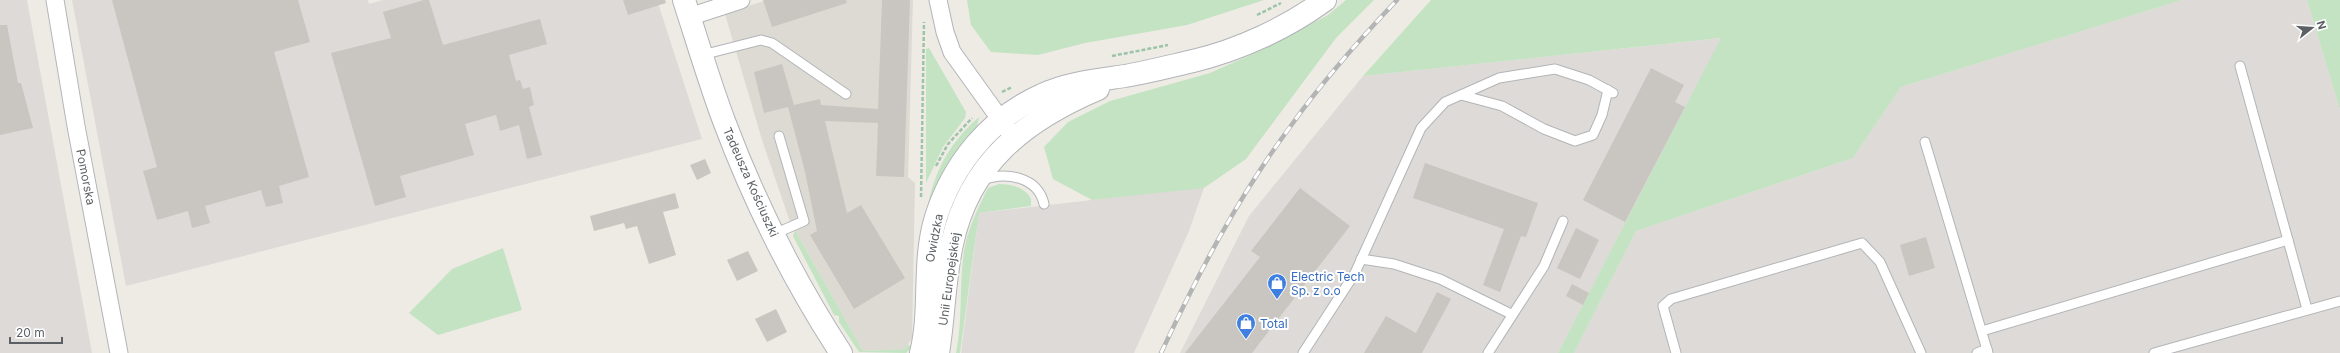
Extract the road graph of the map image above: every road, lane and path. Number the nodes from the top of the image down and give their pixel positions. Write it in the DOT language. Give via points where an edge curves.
graph roads {
  1 [pos="55,0"];
  2 [pos="741,0"];
  3 [pos="938,0"];
  4 [pos="1287,0"];
  5 [pos="1325,0"];
  6 [pos="687,8"];
  7 [pos="924,14"];
  8 [pos="1255,17"];
  9 [pos="1170,44"];
  10 [pos="701,55"];
  11 [pos="1104,58"];
  12 [pos="2240,66"];
  13 [pos="1128,75"];
  14 [pos="846,94"];
  15 [pos="1461,95"];
  16 [pos="1001,120"];
  17 [pos="779,136"];
  18 [pos="1014,138"];
  19 [pos="1925,142"];
  20 [pos="974,184"];
  21 [pos="921,199"];
  22 [pos="1044,204"];
  23 [pos="1563,221"];
  24 [pos="774,234"];
  25 [pos="2288,240"];
  26 [pos="1361,259"];
  27 [pos="2340,301"];
  28 [pos="2307,309"];
  29 [pos="1511,314"];
  30 [pos="1982,331"];
  31 [pos="1988,351"];
  32 [pos="119,353"];
  33 [pos="841,353"];
  34 [pos="921,353"];
  35 [pos="938,353"];
  36 [pos="1303,353"];
  37 [pos="1488,353"];
  38 [pos="1676,353"];
  39 [pos="1921,353"];
  40 [pos="1977,353"];
  41 [pos="2154,353"];
  1 -- 32 [label="street, Pomorska"];
  2 -- 6 [label="street"];
  3 -- 16 [label="street" via="952,52"];
  4 -- 8 [label="path"];
  5 -- 13 [label="main road, Unii Europejskiej" via="1260,38 1195,60"];
  6 -- 10 [label="main road, Tadeusza Kościuszki"];
  7 -- 21 [label="path"];
  9 -- 11 [label="path"];
  10 -- 14 [label="lane" via="761,40 772,43"];
  10 -- 24 [label="main road, Tadeusza Kościuszki" via="724,121"];
  12 -- 25 [label="lane"];
  13 -- 16 [label="main road, Unii Europejskiej" via="1082,83 1043,94"];
  13 -- 18 [label="main road, Unii Europejskiej" via="1086,94"];
  15 -- 15 [label="lane" via="1499,78 1555,70 1589,80 1611,91 1593,135 1575,141 1544,129 1502,106"];
  15 -- 26 [label="lane" via="1445,102 1421,128"];
  16 -- 18 [label="street"];
  16 -- 34 [label="main road, Owidzka" via="978,140 961,164 936,218 930,245 926,336"];
  17 -- 24 [label="lane" via="804,221"];
  18 -- 20 [label="main road, Unii Europejskiej" via="988,163"];
  19 -- 30 [label="lane"];
  20 -- 22 [label="lane" via="991,177 1023,179 1042,195"];
  20 -- 35 [label="main road, Unii Europejskiej" via="957,222 951,245"];
  23 -- 29 [label="lane" via="1544,266"];
  24 -- 33 [label="main road, Tadeusza Kościuszki" via="816,315"];
  25 -- 28 [label="lane"];
  25 -- 30 [label="lane"];
  26 -- 29 [label="lane" via="1394,264 1440,279"];
  26 -- 36 [label="lane"];
  27 -- 28 [label="lane"];
  28 -- 41 [label="lane"];
  29 -- 37 [label="lane"];
  30 -- 31 [label="lane"];
  31 -- 40 [label="lane"];
  38 -- 39 [label="lane" via="1663,306 1671,298 1862,243 1880,262"];
}
